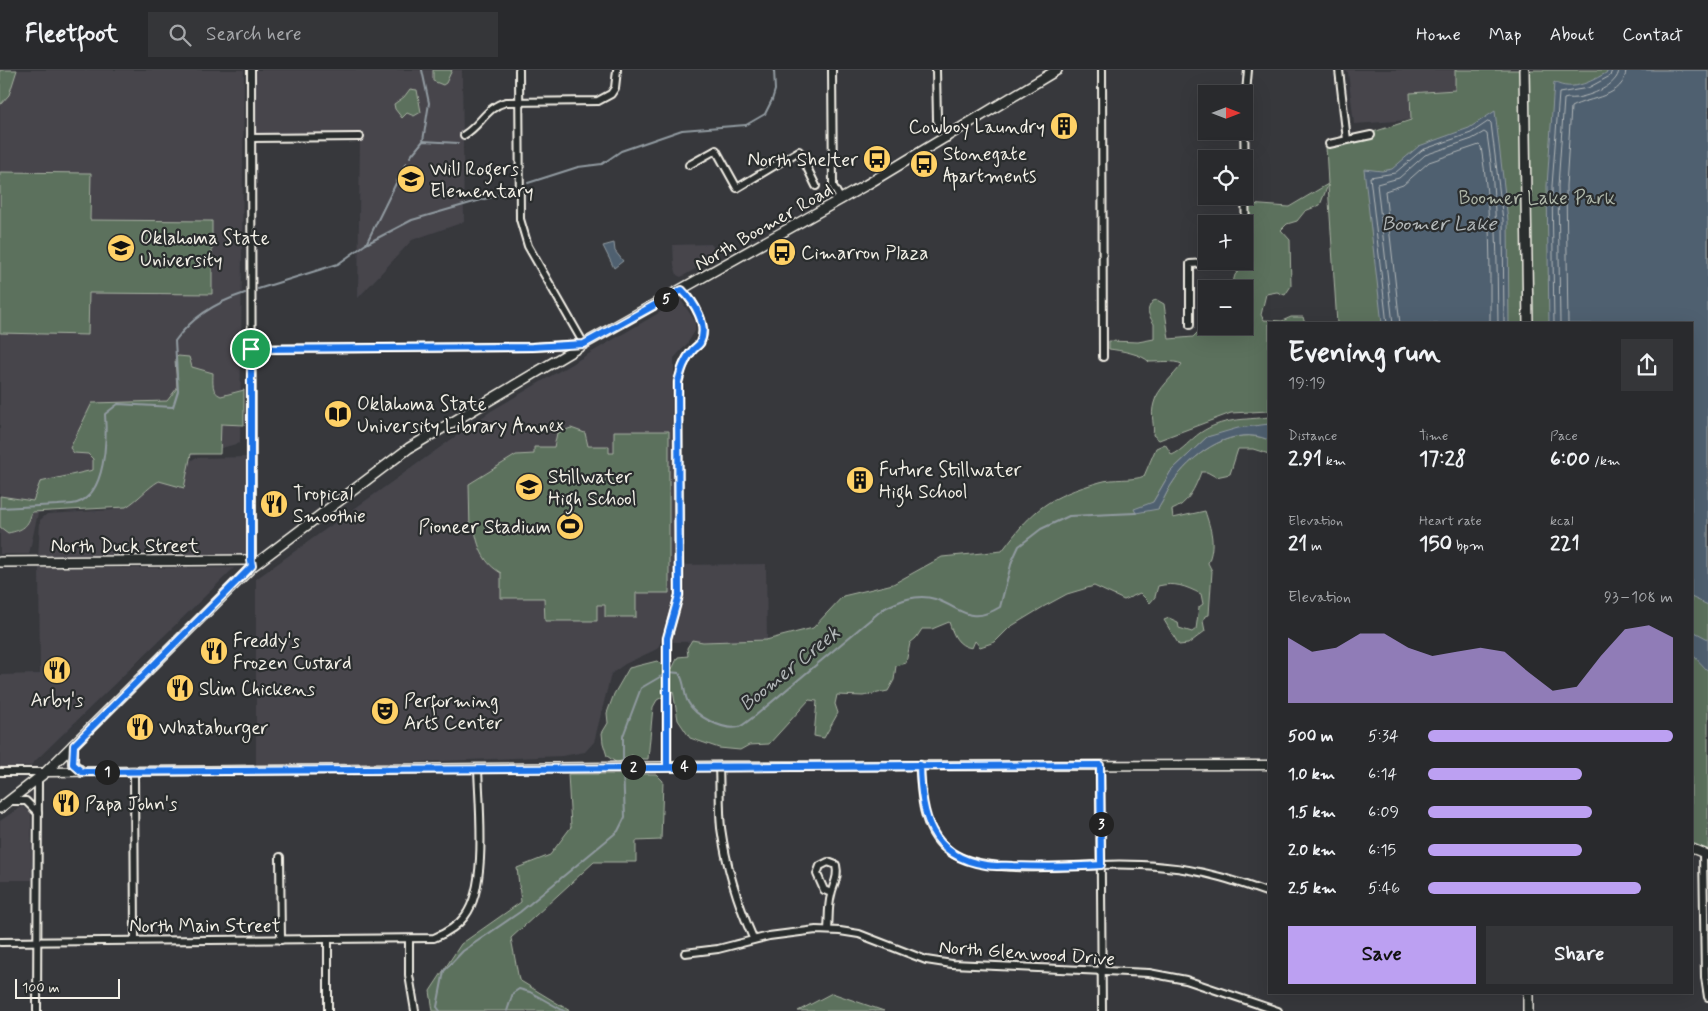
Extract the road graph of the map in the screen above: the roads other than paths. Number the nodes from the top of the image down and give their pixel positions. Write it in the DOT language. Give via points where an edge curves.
graph roads {
  1 [pos="251,70"];
  2 [pos="519,70"];
  3 [pos="617,70"];
  4 [pos="832,70"];
  5 [pos="936,70"];
  6 [pos="1057,70"];
  7 [pos="1102,70"];
  8 [pos="1248,70"];
  9 [pos="1339,70"];
  10 [pos="1524,70"];
  11 [pos="520,102"];
  12 [pos="464,135"];
  13 [pos="1371,135"];
  14 [pos="360,137"];
  15 [pos="251,138"];
  16 [pos="947,138"];
  17 [pos="1347,140"];
  18 [pos="1329,144"];
  19 [pos="689,165"];
  20 [pos="816,186"];
  21 [pos="841,200"];
  22 [pos="1246,215"];
  23 [pos="1198,263"];
  24 [pos="682,290"];
  25 [pos="1528,322"];
  26 [pos="1190,325"];
  27 [pos="584,344"];
  28 [pos="251,349"];
  29 [pos="1103,357"];
  30 [pos="0,562"];
  31 [pos="252,563"];
  32 [pos="74,745"];
  33 [pos="920,765"];
  34 [pos="1100,765"];
  35 [pos="1268,765"];
  36 [pos="718,766"];
  37 [pos="667,767"];
  38 [pos="478,768"];
  39 [pos="134,771"];
  40 [pos="0,772"];
  41 [pos="46,772"];
  42 [pos="82,772"];
  43 [pos="38,779"];
  44 [pos="9,801"];
  45 [pos="0,808"];
  46 [pos="38,813"];
  47 [pos="1693,849"];
  48 [pos="1706,854"];
  49 [pos="280,857"];
  50 [pos="1101,865"];
  51 [pos="831,893"];
  52 [pos="1268,893"];
  53 [pos="1706,926"];
  54 [pos="828,930"];
  55 [pos="753,938"];
  56 [pos="135,940"];
  57 [pos="281,940"];
  58 [pos="409,940"];
  59 [pos="38,941"];
  60 [pos="328,941"];
  61 [pos="0,942"];
  62 [pos="685,953"];
  63 [pos="1102,972"];
  64 [pos="1528,994"];
  65 [pos="1708,997"];
  66 [pos="36,1011"];
  67 [pos="328,1011"];
  68 [pos="415,1011"];
  69 [pos="1102,1011"];
  70 [pos="1278,1011"];
  71 [pos="1528,1011"];
  1 -- 15 [label="street"];
  2 -- 11 [label="street"];
  3 -- 11 [label="street" via="613,91 598,100"];
  4 -- 21 [label="street" via="833,186"];
  5 -- 16 [label="street" via="937,120"];
  6 -- 16 [label="main road, North Boomer Road"];
  7 -- 29 [label="street"];
  8 -- 22 [label="street" via="1244,116"];
  9 -- 17 [label="street"];
  10 -- 25 [label="main road"];
  11 -- 12 [label="street" via="506,102 492,108 476,127"];
  11 -- 27 [label="street" via="520,219 528,246"];
  13 -- 17 [label="street"];
  14 -- 15 [label="street"];
  15 -- 28 [label="street"];
  16 -- 21 [label="main road, North Boomer Road"];
  17 -- 18 [label="street"];
  19 -- 20 [label="street" via="716,150 737,188 799,151"];
  21 -- 24 [label="main road, North Boomer Road"];
  23 -- 26 [label="street" via="1190,264"];
  24 -- 27 [label="main road, North Boomer Road"];
  24 -- 37 [label="street" via="702,321 702,334 700,343 682,367 678,382 679,595 667,638"];
  27 -- 28 [label="street"];
  27 -- 31 [label="main road, North Boomer Road" via="409,448"];
  28 -- 31 [label="street"];
  30 -- 31 [label="main road, North Duck Street"];
  31 -- 32 [label="main road, North Boomer Road"];
  32 -- 41 [label="main road, North Boomer Road"];
  32 -- 42 [label="main road" via="73,764"];
  33 -- 34 [label="street"];
  33 -- 36 [label="street"];
  33 -- 50 [label="street" via="922,797 929,825 946,849 958,857 987,866"];
  34 -- 35 [label="street"];
  34 -- 50 [label="street"];
  36 -- 37 [label="street"];
  36 -- 55 [label="street" via="724,843"];
  37 -- 38 [label="street"];
  38 -- 39 [label="street"];
  38 -- 58 [label="street, North Main Street" via="480,868 474,898 466,916 450,931 434,938"];
  39 -- 42 [label="street"];
  39 -- 56 [label="street"];
  40 -- 41 [label="street"];
  41 -- 42 [label="street"];
  41 -- 43 [label="main road, North Boomer Road"];
  43 -- 44 [label="main road, North Boomer Road"];
  43 -- 46 [label="street"];
  44 -- 45 [label="main road, North Boomer Road"];
  44 -- 46 [label="street" via="26,801"];
  46 -- 59 [label="street"];
  47 -- 48 [label="street"];
  48 -- 53 [label="street"];
  49 -- 57 [label="street"];
  50 -- 52 [label="street" via="1195,870"];
  50 -- 63 [label="street"];
  51 -- 51 [label="street" via="837,882 837,870 836,865 828,862 820,866 817,874 824,890"];
  51 -- 54 [label="street"];
  53 -- 65 [label="street"];
  54 -- 55 [label="street, North Glenwood Drive"];
  54 -- 63 [label="street, North Glenwood Drive" via="859,934 926,960 944,963"];
  55 -- 62 [label="street, North Glenwood Drive" via="718,949"];
  56 -- 57 [label="street, North Main Street"];
  56 -- 59 [label="street, North Main Street"];
  57 -- 60 [label="street, North Main Street"];
  58 -- 60 [label="street, North Main Street"];
  58 -- 68 [label="street" via="409,975"];
  59 -- 61 [label="street, North Main Street"];
  59 -- 66 [label="street"];
  60 -- 67 [label="street"];
  63 -- 69 [label="street"];
  63 -- 70 [label="street, North Glenwood Drive" via="1186,980"];
  64 -- 71 [label="main road"];
}
